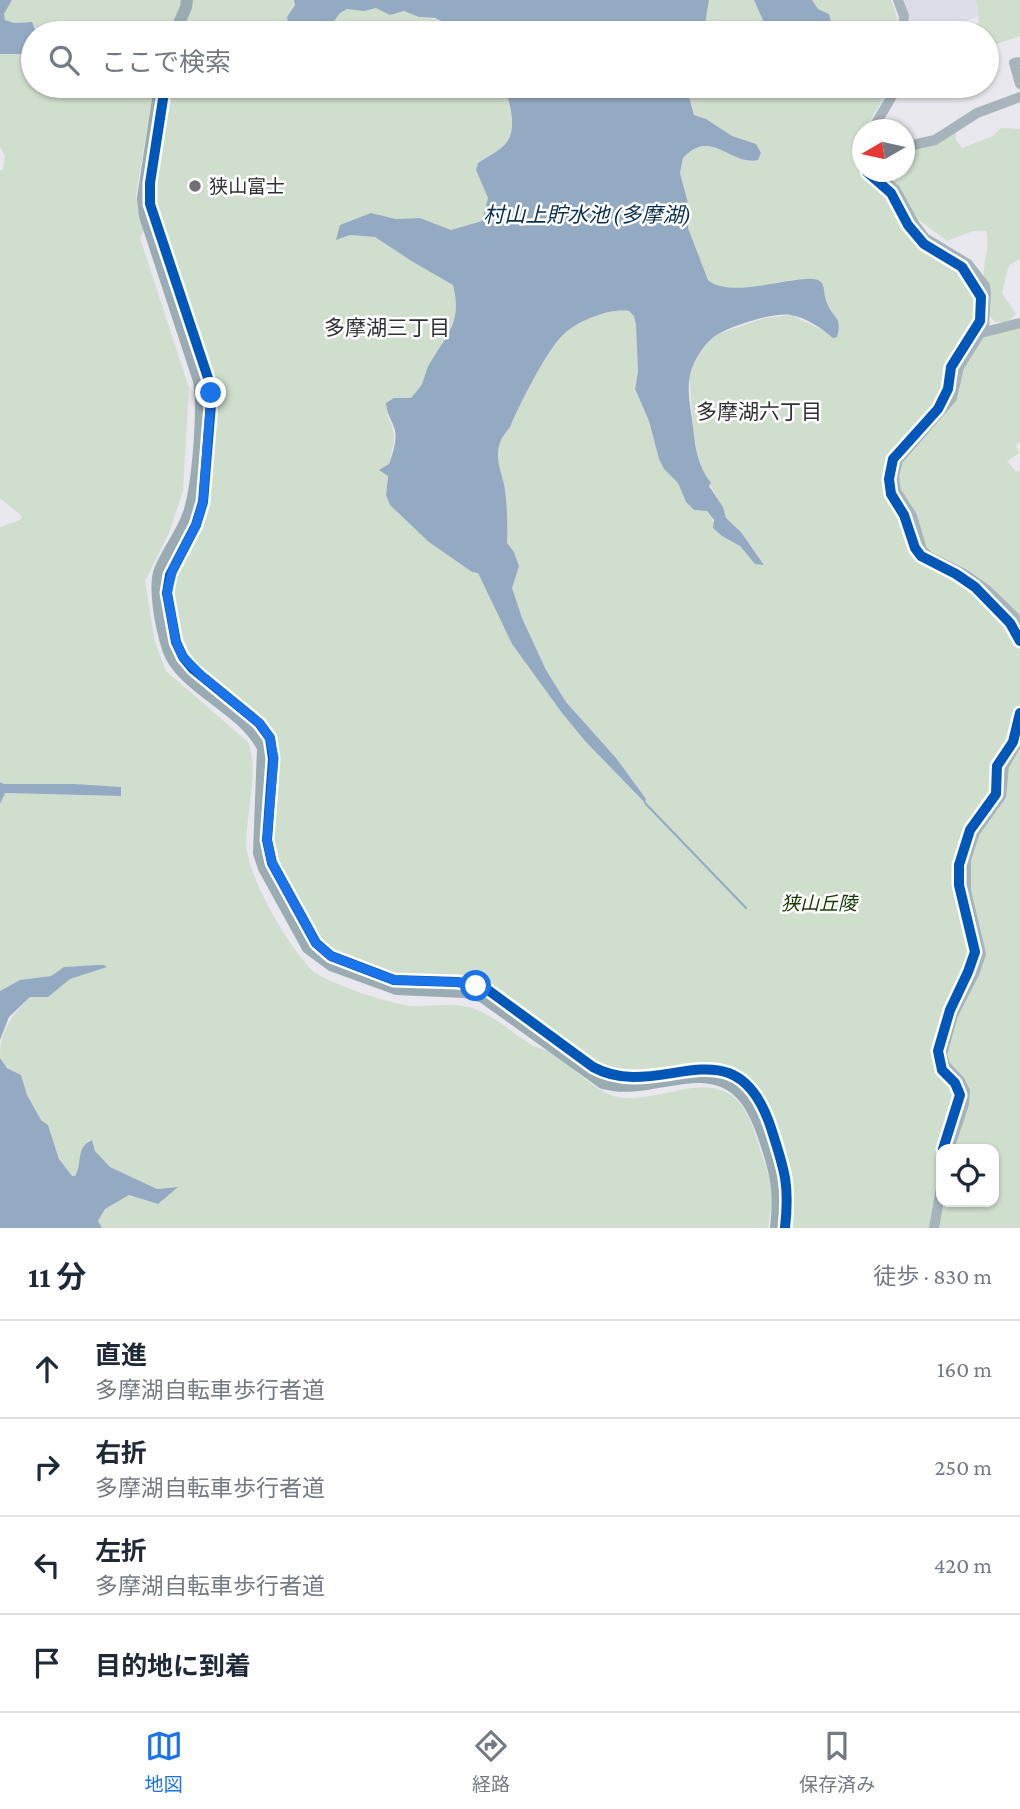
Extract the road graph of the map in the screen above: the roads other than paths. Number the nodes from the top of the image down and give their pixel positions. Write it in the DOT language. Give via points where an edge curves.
graph roads {
  1 [pos="187,0"];
  2 [pos="898,0"];
  3 [pos="179,21"];
  4 [pos="904,21"];
  5 [pos="1020,62"];
  6 [pos="1020,84"];
  7 [pos="1020,97"];
  8 [pos="158,98"];
  9 [pos="891,98"];
  10 [pos="878,119"];
  11 [pos="915,145"];
  12 [pos="886,182"];
  13 [pos="1020,323"];
  14 [pos="981,333"];
  15 [pos="1020,625"];
  16 [pos="1020,734"];
  17 [pos="951,1144"];
  18 [pos="938,1207"];
  19 [pos="776,1228"];
  20 [pos="934,1228"];
  1 -- 3 [label="main road"];
  2 -- 4 [label="street"];
  5 -- 6 [label="street" via="1014,63"];
  7 -- 11 [label="street" via="977,113 934,140"];
  8 -- 19 [label="main road" via="143,198 145,216 201,398 192,498 184,526 158,575 158,598 167,643 177,664 244,722 262,748 258,844 264,868 308,948 331,965 397,989 483,997 603,1083 625,1087 697,1077 735,1086 753,1106 776,1171"];
  9 -- 10 [label="street"];
  12 -- 14 [label="street" via="929,242 961,258 980,278 987,300"];
  13 -- 14 [label="street"];
  14 -- 15 [label="street" via="959,367 950,402 898,460 895,487 912,516 922,550 987,590"];
  16 -- 17 [label="street" via="1004,766 1001,796 975,832 965,860 966,891 981,954 942,1055 965,1091"];
  18 -- 20 [label="street"];
}
